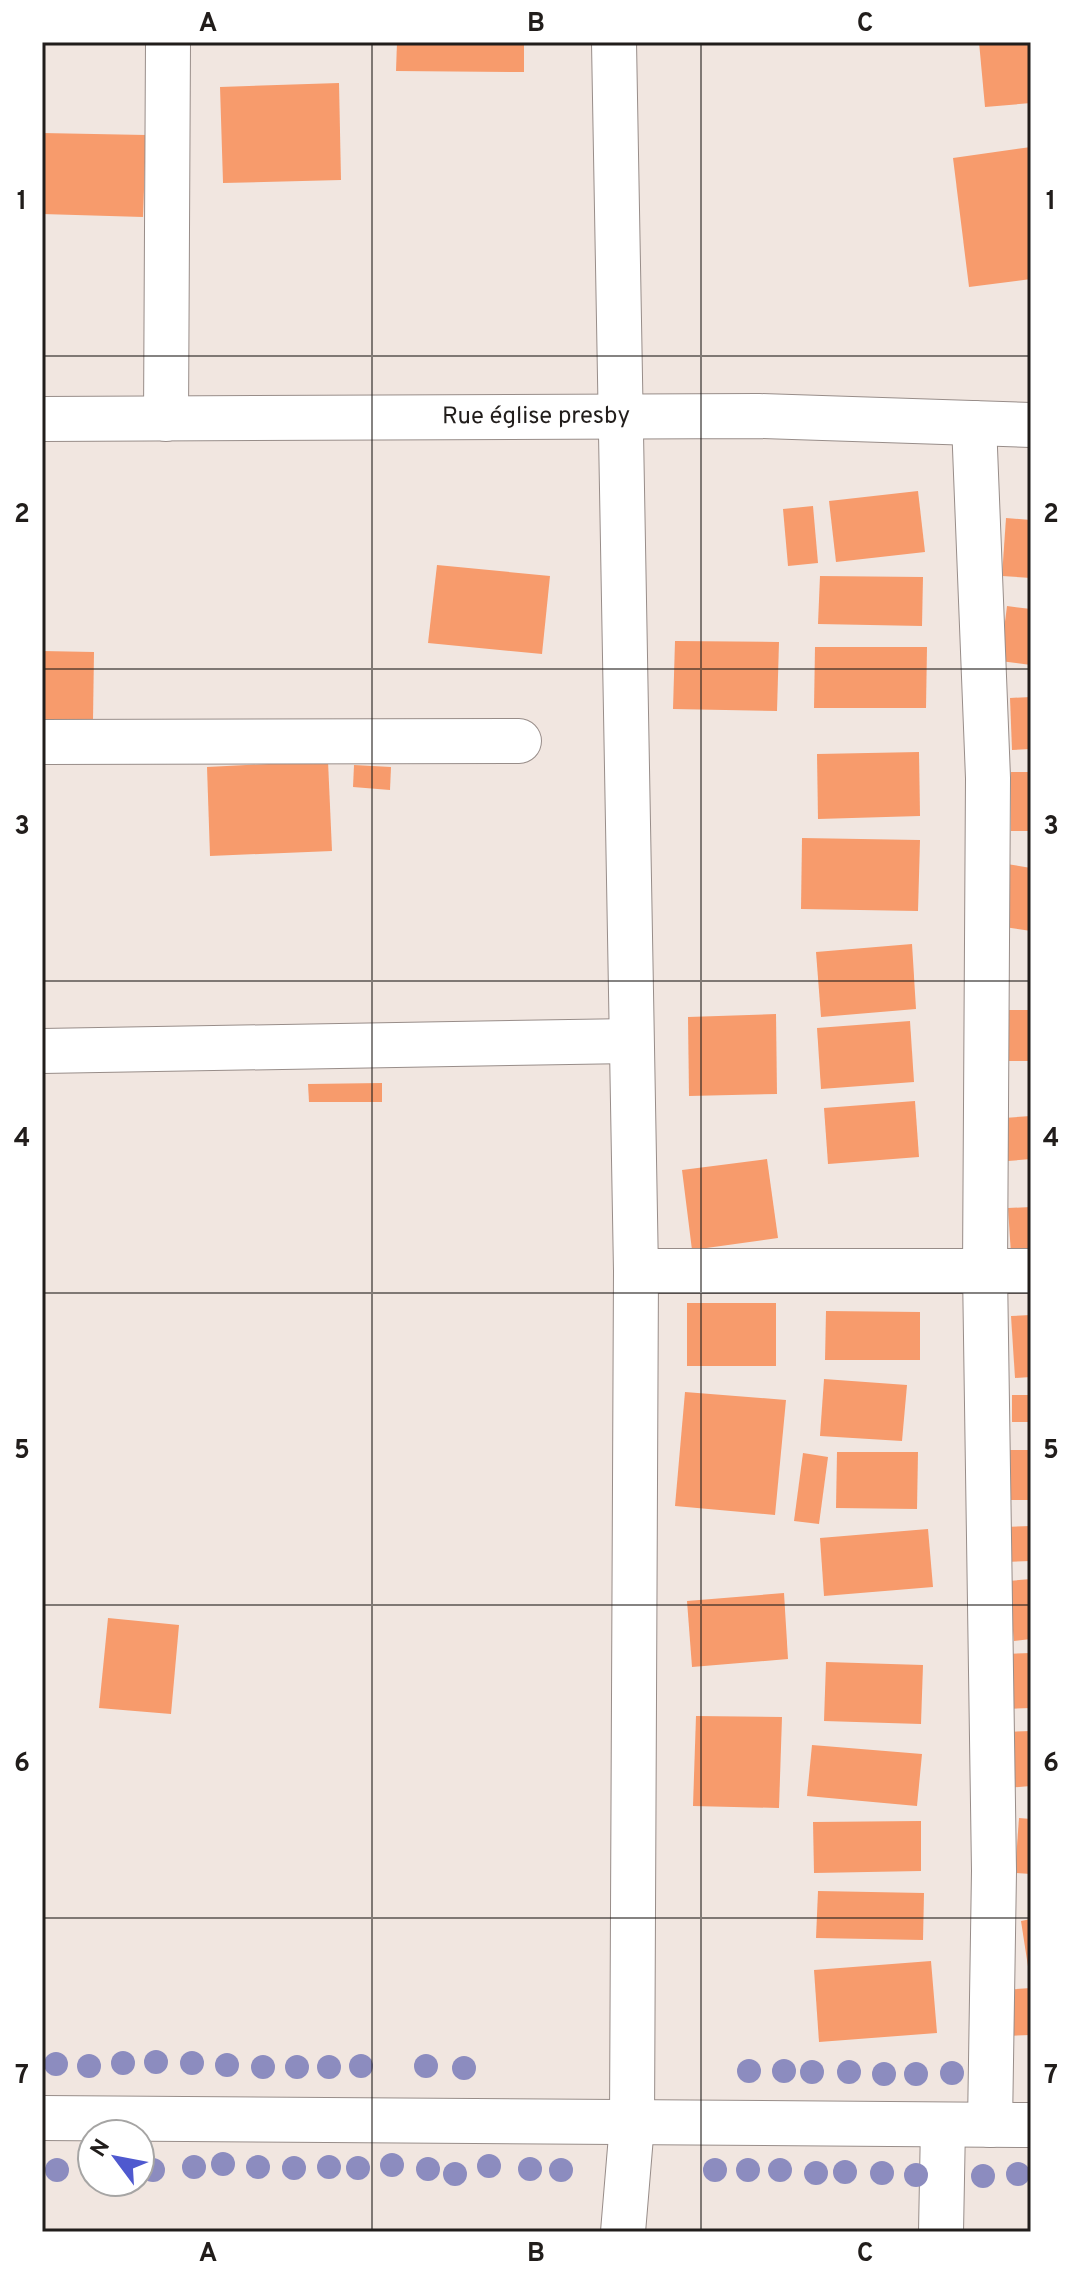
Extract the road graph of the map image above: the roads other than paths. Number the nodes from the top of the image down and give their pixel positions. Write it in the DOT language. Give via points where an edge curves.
graph roads {
  1 [pos="168,42"];
  2 [pos="614,42"];
  3 [pos="42,419"];
  4 [pos="166,419"];
  5 [pos="618,419"];
  6 [pos="974,423"];
  7 [pos="1031,425"];
  8 [pos="519,741"];
  9 [pos="42,742"];
  10 [pos="631,1041"];
  11 [pos="42,1051"];
  12 [pos="636,1271"];
  13 [pos="985,1271"];
  14 [pos="1031,1271"];
  15 [pos="42,2118"];
  16 [pos="632,2124"];
  17 [pos="943,2125"];
  18 [pos="1011,2125"];
  19 [pos="623,2232"];
  20 [pos="941,2232"];
  1 -- 4 [label="street"];
  2 -- 5 [label="street"];
  3 -- 4 [label="street, Rue église presby"];
  4 -- 5 [label="street, Rue église presby"];
  5 -- 6 [label="street, Rue église presby" via="759,416"];
  5 -- 10 [label="street"];
  6 -- 7 [label="street, Rue église presby"];
  6 -- 13 [label="street" via="988,778"];
  8 -- 9 [label="street"];
  10 -- 11 [label="street"];
  10 -- 12 [label="street"];
  12 -- 13 [label="street"];
  12 -- 16 [label="street"];
  13 -- 14 [label="street"];
  13 -- 18 [label="street" via="994,1871"];
  15 -- 16 [label="street"];
  16 -- 17 [label="street"];
  16 -- 19 [label="street"];
  17 -- 18 [label="street"];
  17 -- 20 [label="street"];
}
